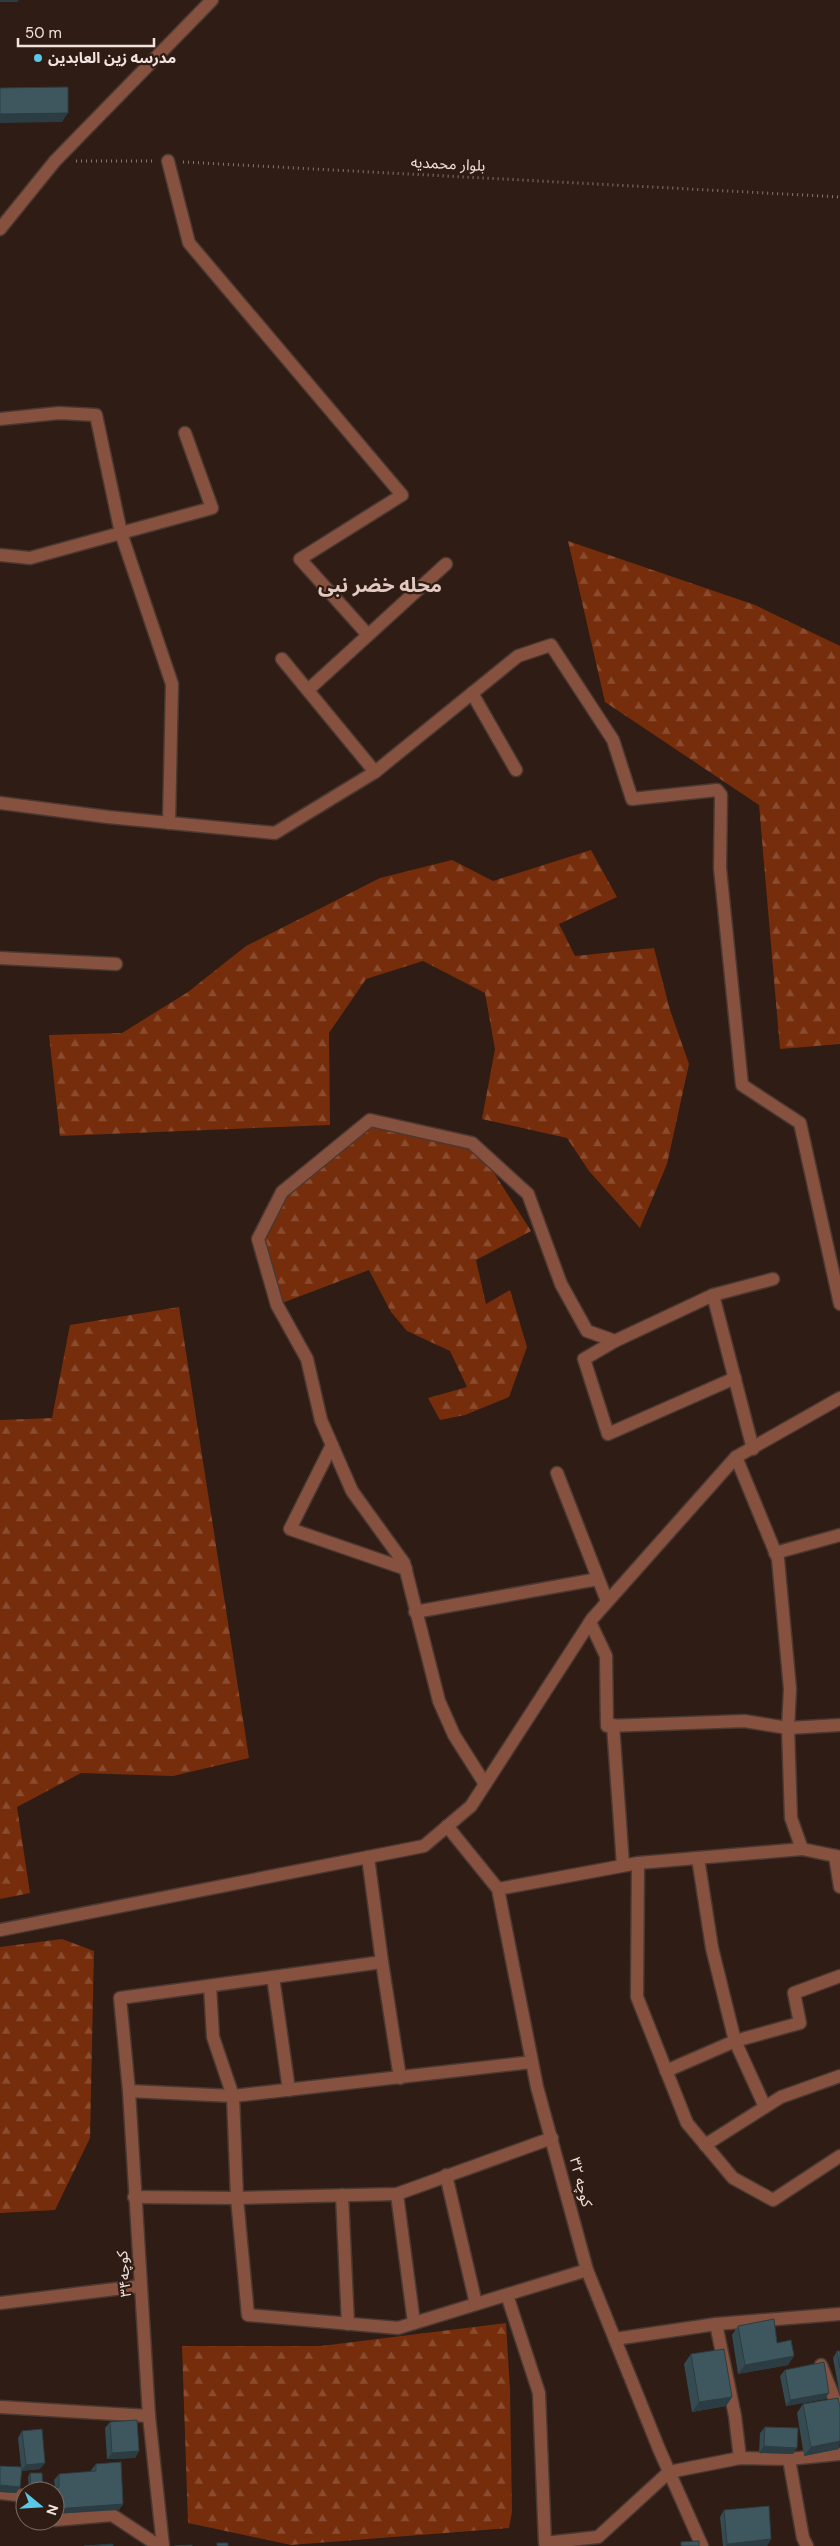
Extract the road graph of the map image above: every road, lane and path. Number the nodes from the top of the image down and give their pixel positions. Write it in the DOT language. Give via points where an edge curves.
graph roads {
  1 [pos="212,0"];
  2 [pos="55,161"];
  3 [pos="168,161"];
  4 [pos="840,197"];
  5 [pos="0,229"];
  6 [pos="0,419"];
  7 [pos="185,433"];
  8 [pos="121,533"];
  9 [pos="0,555"];
  10 [pos="446,564"];
  11 [pos="368,635"];
  12 [pos="282,659"];
  13 [pos="308,690"];
  14 [pos="472,693"];
  15 [pos="516,770"];
  16 [pos="375,772"];
  17 [pos="0,803"];
  18 [pos="169,823"];
  19 [pos="0,958"];
  20 [pos="116,964"];
  21 [pos="773,1279"];
  22 [pos="713,1295"];
  23 [pos="840,1304"];
  24 [pos="615,1341"];
  25 [pos="734,1378"];
  26 [pos="840,1398"];
  27 [pos="332,1445"];
  28 [pos="753,1449"];
  29 [pos="736,1458"];
  30 [pos="557,1473"];
  31 [pos="840,1535"];
  32 [pos="775,1553"];
  33 [pos="406,1569"];
  34 [pos="598,1579"];
  35 [pos="607,1601"];
  36 [pos="415,1612"];
  37 [pos="590,1622"];
  38 [pos="613,1725"];
  39 [pos="840,1725"];
  40 [pos="788,1728"];
  41 [pos="485,1784"];
  42 [pos="447,1826"];
  43 [pos="802,1849"];
  44 [pos="368,1857"];
  45 [pos="838,1857"];
  46 [pos="698,1858"];
  47 [pos="638,1863"];
  48 [pos="623,1865"];
  49 [pos="840,1887"];
  50 [pos="498,1889"];
  51 [pos="0,1930"];
  52 [pos="382,1962"];
  53 [pos="840,1976"];
  54 [pos="273,1977"];
  55 [pos="210,1986"];
  56 [pos="735,2041"];
  57 [pos="532,2062"];
  58 [pos="666,2071"];
  59 [pos="840,2076"];
  60 [pos="400,2078"];
  61 [pos="289,2090"];
  62 [pos="129,2091"];
  63 [pos="233,2096"];
  64 [pos="765,2107"];
  65 [pos="552,2138"];
  66 [pos="705,2145"];
  67 [pos="840,2156"];
  68 [pos="446,2175"];
  69 [pos="397,2194"];
  70 [pos="342,2195"];
  71 [pos="134,2197"];
  72 [pos="237,2198"];
  73 [pos="587,2270"];
  74 [pos="140,2286"];
  75 [pos="507,2295"];
  76 [pos="0,2303"];
  77 [pos="476,2304"];
  78 [pos="840,2314"];
  79 [pos="414,2323"];
  80 [pos="348,2324"];
  81 [pos="716,2324"];
  82 [pos="614,2339"];
  83 [pos="821,2365"];
  84 [pos="0,2407"];
  85 [pos="149,2416"];
  86 [pos="840,2423"];
  87 [pos="840,2454"];
  88 [pos="740,2458"];
  89 [pos="789,2460"];
  90 [pos="669,2472"];
  91 [pos="0,2494"];
  92 [pos="15,2495"];
  93 [pos="65,2519"];
  94 [pos="542,2544"];
  95 [pos="159,2546"];
  96 [pos="163,2546"];
  97 [pos="702,2546"];
  98 [pos="807,2546"];
  1 -- 2 [label="street"];
  2 -- 3 [label="path, بلوار محمدیه"];
  2 -- 5 [label="street"];
  3 -- 4 [label="path, بلوار محمدیه"];
  3 -- 11 [label="street" via="189,243 402,495 300,559"];
  6 -- 8 [label="street" via="59,413 96,416"];
  7 -- 8 [label="street" via="212,508"];
  8 -- 9 [label="street" via="30,558"];
  8 -- 18 [label="street" via="172,684"];
  10 -- 11 [label="street"];
  11 -- 13 [label="street"];
  12 -- 13 [label="street"];
  13 -- 16 [label="street"];
  14 -- 15 [label="street"];
  14 -- 16 [label="street"];
  14 -- 23 [label="street" via="518,656 551,645 613,740 632,799 717,790 721,795 720,868 742,1086 800,1123"];
  16 -- 18 [label="street" via="275,833"];
  17 -- 18 [label="street"];
  19 -- 20 [label="street"];
  21 -- 22 [label="street"];
  22 -- 24 [label="street"];
  22 -- 25 [label="street"];
  24 -- 25 [label="street" via="584,1358 608,1434"];
  24 -- 27 [label="street" via="588,1331 561,1284 528,1194 472,1143 370,1120 282,1192 258,1238 277,1305 307,1359 321,1420"];
  25 -- 28 [label="street"];
  26 -- 28 [label="street"];
  27 -- 33 [label="street" via="352,1491"];
  27 -- 33 [label="street" via="290,1529"];
  28 -- 29 [label="street"];
  29 -- 32 [label="street"];
  29 -- 35 [label="street"];
  30 -- 34 [label="street"];
  31 -- 32 [label="street"];
  32 -- 40 [label="street" via="790,1689"];
  33 -- 36 [label="street"];
  34 -- 35 [label="street"];
  34 -- 36 [label="street"];
  35 -- 37 [label="street"];
  36 -- 41 [label="street" via="439,1701 454,1735"];
  37 -- 38 [label="street" via="606,1656 607,1726"];
  37 -- 41 [label="street"];
  38 -- 40 [label="street" via="744,1721"];
  38 -- 48 [label="street"];
  39 -- 40 [label="street"];
  40 -- 43 [label="street" via="791,1818"];
  41 -- 42 [label="street" via="471,1806"];
  42 -- 44 [label="street" via="424,1846"];
  42 -- 50 [label="street, کوچه ۳۲"];
  43 -- 45 [label="street"];
  43 -- 46 [label="street"];
  44 -- 51 [label="street"];
  44 -- 52 [label="street"];
  45 -- 49 [label="street"];
  46 -- 47 [label="street"];
  46 -- 56 [label="street" via="712,1948"];
  47 -- 48 [label="street"];
  47 -- 58 [label="street" via="637,1997"];
  48 -- 50 [label="street"];
  50 -- 57 [label="street, کوچه ۳۲"];
  52 -- 54 [label="street"];
  52 -- 60 [label="street"];
  53 -- 56 [label="street" via="794,1993 800,2023"];
  54 -- 55 [label="street"];
  54 -- 61 [label="street"];
  55 -- 62 [label="street, کوچه۳۴" via="120,1998"];
  55 -- 63 [label="street" via="213,2037"];
  56 -- 58 [label="street"];
  56 -- 64 [label="street"];
  57 -- 60 [label="street"];
  57 -- 65 [label="street, کوچه ۳۲"];
  58 -- 66 [label="street" via="687,2123"];
  59 -- 64 [label="street" via="781,2097"];
  60 -- 61 [label="street"];
  61 -- 63 [label="street"];
  62 -- 63 [label="street"];
  62 -- 71 [label="street, کوچه۳۴"];
  63 -- 72 [label="street"];
  64 -- 66 [label="street"];
  65 -- 68 [label="street"];
  65 -- 73 [label="street, کوچه ۳۲"];
  66 -- 67 [label="street" via="733,2178 772,2200"];
  68 -- 69 [label="street"];
  68 -- 77 [label="street"];
  69 -- 70 [label="street"];
  69 -- 79 [label="street"];
  70 -- 72 [label="street"];
  70 -- 80 [label="street"];
  71 -- 72 [label="street"];
  71 -- 74 [label="street, کوچه۳۴"];
  72 -- 80 [label="street" via="248,2315"];
  73 -- 75 [label="street"];
  73 -- 82 [label="street, کوچه ۳۲"];
  74 -- 76 [label="street"];
  74 -- 85 [label="street, کوچه۳۴"];
  75 -- 77 [label="street"];
  75 -- 94 [label="street" via="539,2393"];
  77 -- 79 [label="street"];
  78 -- 81 [label="street"];
  79 -- 80 [label="street" via="398,2328"];
  81 -- 82 [label="street"];
  81 -- 88 [label="street"];
  82 -- 90 [label="street, کوچه ۳۲"];
  83 -- 86 [label="street"];
  84 -- 85 [label="street"];
  85 -- 96 [label="street, کوچه۳۴"];
  87 -- 89 [label="street"];
  88 -- 89 [label="street"];
  88 -- 90 [label="street"];
  89 -- 98 [label="street"];
  90 -- 94 [label="street" via="598,2536"];
  90 -- 97 [label="street, کوچه ۳۲"];
  91 -- 92 [label="street"];
  93 -- 95 [label="street" via="112,2515"];
}
